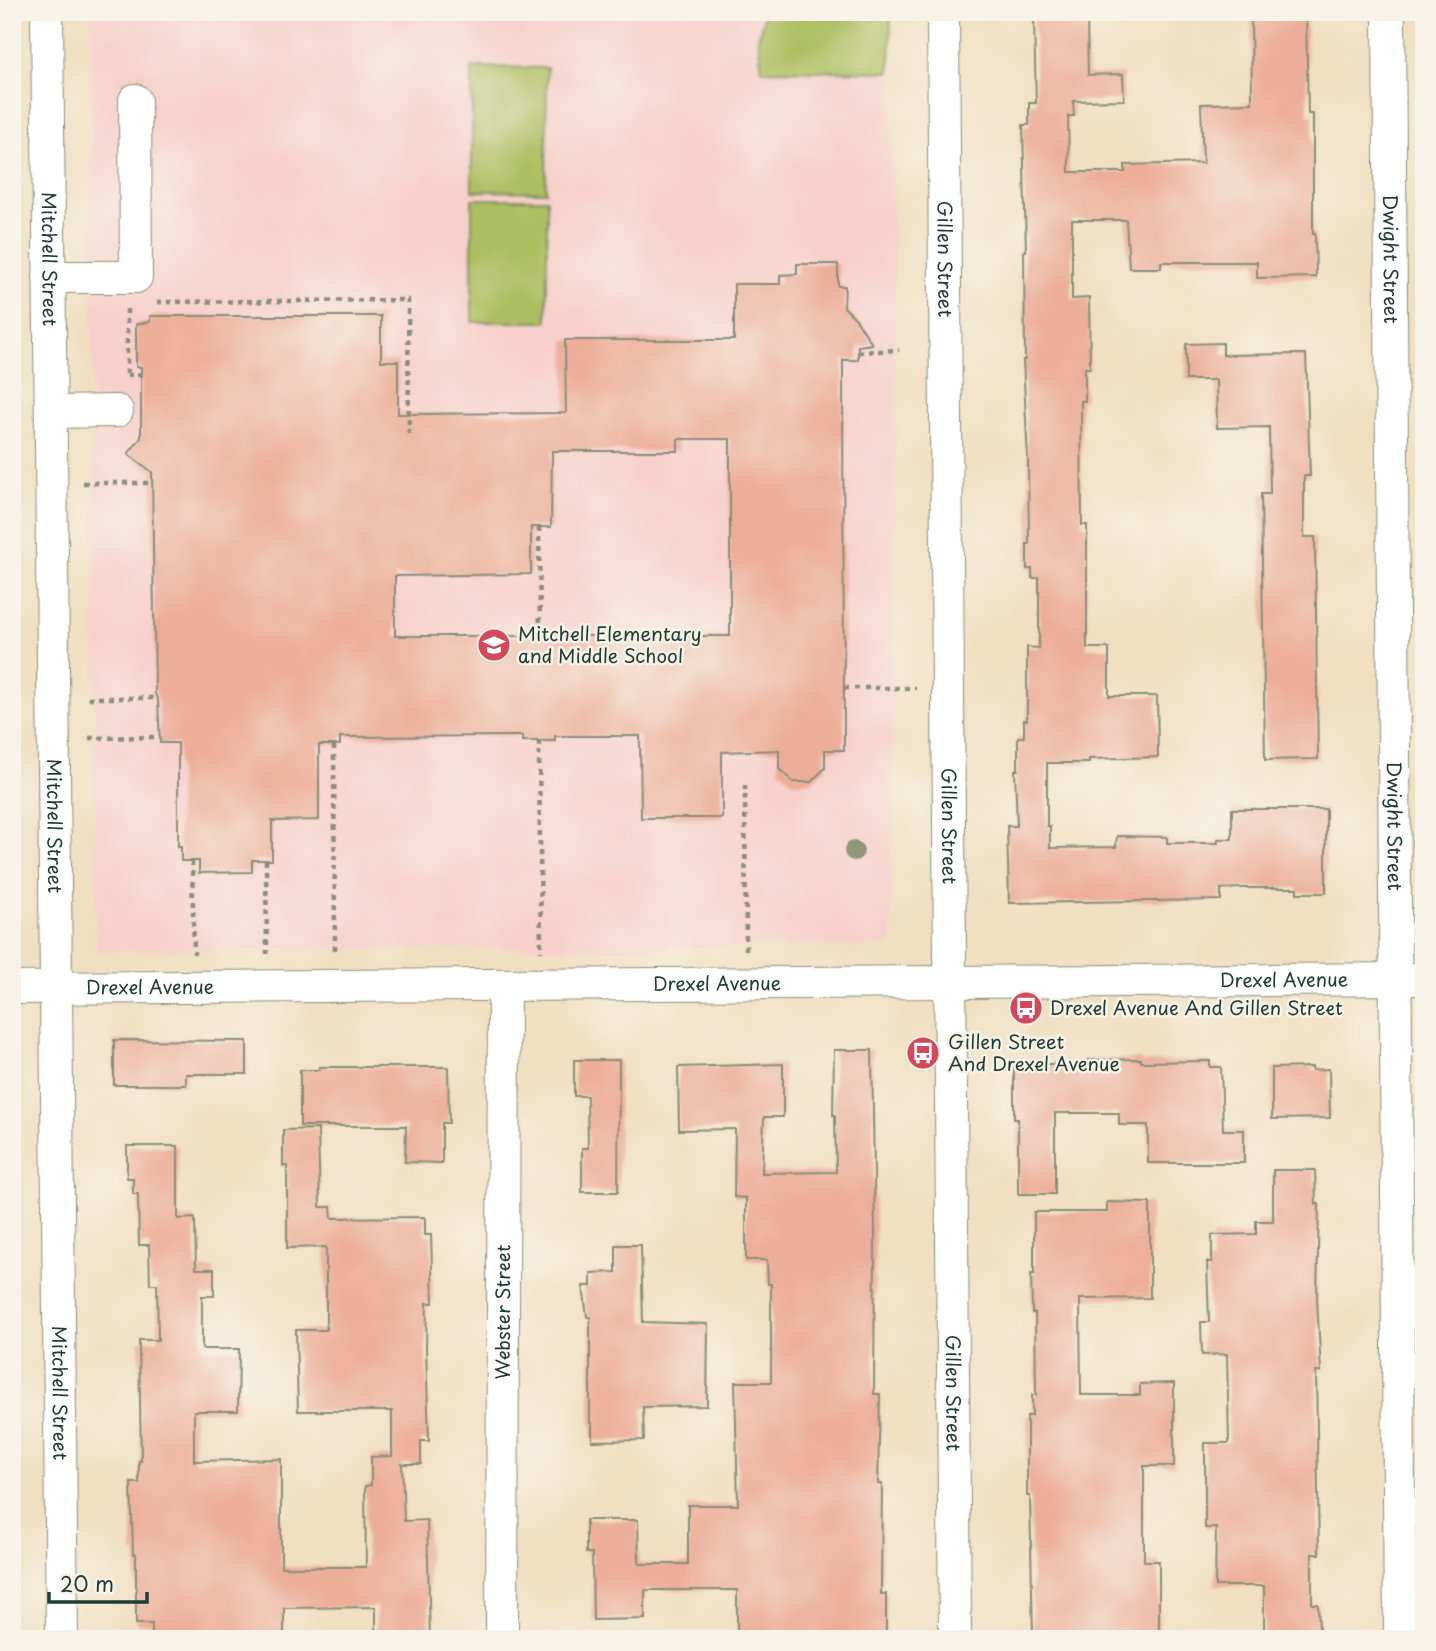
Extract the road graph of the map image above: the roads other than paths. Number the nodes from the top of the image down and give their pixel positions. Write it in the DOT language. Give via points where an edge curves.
graph roads {
  1 [pos="47,12"];
  2 [pos="943,12"];
  3 [pos="1389,12"];
  4 [pos="135,100"];
  5 [pos="49,277"];
  6 [pos="117,411"];
  7 [pos="51,412"];
  8 [pos="1410,980"];
  9 [pos="952,982"];
  10 [pos="504,985"];
  11 [pos="12,988"];
  12 [pos="56,988"];
  13 [pos="62,1639"];
  14 [pos="502,1639"];
  15 [pos="955,1639"];
  16 [pos="1400,1639"];
  1 -- 5 [label="street, Mitchell Street"];
  2 -- 9 [label="street, Gillen Street"];
  3 -- 8 [label="street, Dwight Street"];
  4 -- 5 [label="street" via="136,277"];
  5 -- 7 [label="street, Mitchell Street"];
  6 -- 7 [label="street"];
  7 -- 12 [label="street, Mitchell Street"];
  8 -- 9 [label="street, Drexel Avenue"];
  8 -- 16 [label="street, Dwight Street"];
  9 -- 10 [label="street, Drexel Avenue"];
  9 -- 15 [label="street, Gillen Street"];
  10 -- 12 [label="street, Drexel Avenue"];
  10 -- 14 [label="street, Webster Street"];
  11 -- 12 [label="street, Drexel Avenue"];
  12 -- 13 [label="street, Mitchell Street"];
}
